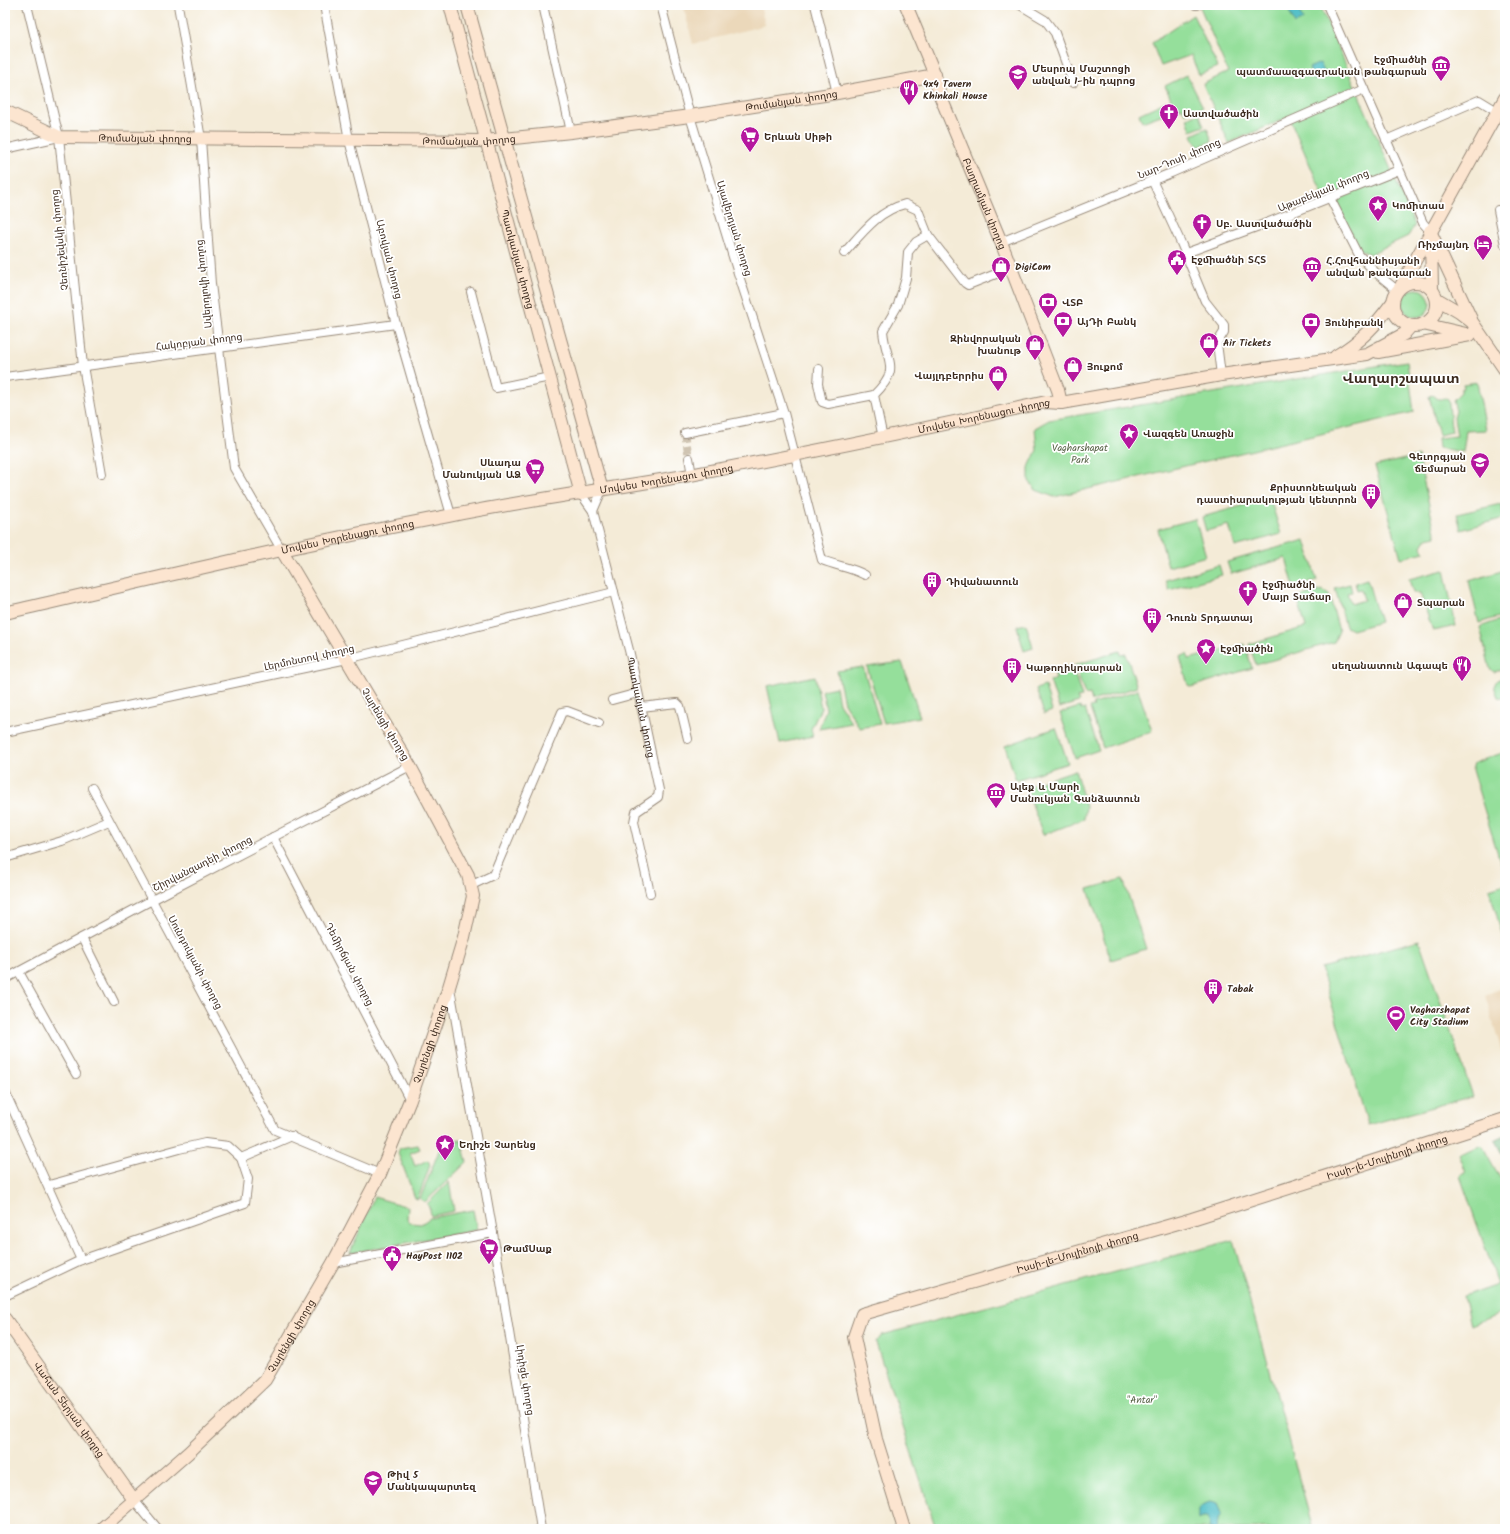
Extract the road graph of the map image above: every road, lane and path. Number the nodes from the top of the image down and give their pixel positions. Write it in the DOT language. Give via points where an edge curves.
graph roads {
  1 [pos="27,5"];
  2 [pos="178,5"];
  3 [pos="324,5"];
  4 [pos="450,5"];
  5 [pos="467,5"];
  6 [pos="544,5"];
  7 [pos="661,5"];
  8 [pos="815,5"];
  9 [pos="906,5"];
  10 [pos="1020,5"];
  11 [pos="1327,5"];
  12 [pos="935,75"];
  13 [pos="1073,83"];
  14 [pos="1364,89"];
  15 [pos="837,94"];
  16 [pos="1505,98"];
  17 [pos="5,111"];
  18 [pos="1497,111"];
  19 [pos="690,116"];
  20 [pos="572,132"];
  21 [pos="59,137"];
  22 [pos="201,139"];
  23 [pos="504,139"];
  24 [pos="349,140"];
  25 [pos="1386,140"];
  26 [pos="485,141"];
  27 [pos="5,149"];
  28 [pos="1399,170"];
  29 [pos="1152,180"];
  30 [pos="1330,198"];
  31 [pos="1498,210"];
  32 [pos="1430,231"];
  33 [pos="928,235"];
  34 [pos="1001,242"];
  35 [pos="1505,245"];
  36 [pos="844,253"];
  37 [pos="1186,253"];
  38 [pos="1011,268"];
  39 [pos="1399,288"];
  40 [pos="471,292"];
  41 [pos="1435,294"];
  42 [pos="1392,303"];
  43 [pos="1472,322"];
  44 [pos="396,324"];
  45 [pos="1417,325"];
  46 [pos="1470,335"];
  47 [pos="1484,340"];
  48 [pos="220,349"];
  49 [pos="1366,354"];
  50 [pos="1330,359"];
  51 [pos="82,366"];
  52 [pos="819,370"];
  53 [pos="1505,370"];
  54 [pos="1220,375"];
  55 [pos="550,376"];
  56 [pos="5,377"];
  57 [pos="874,395"];
  58 [pos="1061,403"];
  59 [pos="784,413"];
  60 [pos="685,433"];
  61 [pos="883,438"];
  62 [pos="796,455"];
  63 [pos="689,458"];
  64 [pos="102,474"];
  65 [pos="692,475"];
  66 [pos="602,490"];
  67 [pos="581,494"];
  68 [pos="593,511"];
  69 [pos="451,515"];
  70 [pos="281,549"];
  71 [pos="865,575"];
  72 [pos="614,592"];
  73 [pos="5,612"];
  74 [pos="347,659"];
  75 [pos="638,693"];
  76 [pos="612,700"];
  77 [pos="641,707"];
  78 [pos="599,723"];
  79 [pos="5,732"];
  80 [pos="688,739"];
  81 [pos="410,766"];
  82 [pos="92,788"];
  83 [pos="108,821"];
  84 [pos="273,837"];
  85 [pos="5,858"];
  86 [pos="472,885"];
  87 [pos="650,893"];
  88 [pos="152,900"];
  89 [pos="82,938"];
  90 [pos="19,972"];
  91 [pos="5,980"];
  92 [pos="449,986"];
  93 [pos="114,1002"];
  94 [pos="76,1074"];
  95 [pos="5,1092"];
  96 [pos="410,1100"];
  97 [pos="1505,1119"];
  98 [pos="292,1136"];
  99 [pos="241,1158"];
  100 [pos="380,1174"];
  101 [pos="49,1185"];
  102 [pos="493,1233"];
  103 [pos="81,1260"];
  104 [pos="333,1263"];
  105 [pos="5,1296"];
  106 [pos="5,1319"];
  107 [pos="134,1500"];
  108 [pos="101,1529"];
  109 [pos="158,1529"];
  110 [pos="541,1529"];
  111 [pos="904,1529"];
  1 -- 21 [label="street, Չեռնիշեվսկի փողոց"];
  2 -- 22 [label="street, Սվերդլովի փողոց"];
  3 -- 24 [label="street, Աբովյան փողոց"];
  4 -- 26 [label="main road, Պատկանյան փողոց"];
  5 -- 23 [label="main road, Պատկանյան փողոց"];
  6 -- 20 [label="street"];
  7 -- 19 [label="street, Ալավերդյան փողոց"];
  8 -- 15 [label="street"];
  9 -- 12 [label="main road, Բաղրամյան փողոց"];
  10 -- 13 [label="street" via="1044,20 1055,33"];
  11 -- 14 [label="street"];
  12 -- 15 [label="main road, Թումանյան փողոց"];
  12 -- 34 [label="main road, Բաղրամյան փողոց" via="939,93"];
  14 -- 25 [label="street"];
  14 -- 29 [label="street, Նար-Դոսի փողոց"];
  15 -- 19 [label="main road, Թումանյան փողոց"];
  16 -- 18 [label="main road"];
  17 -- 21 [label="main road, Թումանյան փողոց"];
  18 -- 25 [label="street" via="1479,100"];
  18 -- 32 [label="main road"];
  19 -- 20 [label="main road, Թումանյան փողոց"];
  19 -- 59 [label="street, Ալավերդյան փողոց"];
  20 -- 23 [label="main road, Թումանյան փողոց"];
  21 -- 22 [label="main road, Թումանյան փողոց"];
  21 -- 27 [label="street"];
  21 -- 51 [label="street, Չեռնիշեվսկի փողոց"];
  22 -- 24 [label="main road, Թումանյան փողոց"];
  22 -- 48 [label="street, Սվերդլովի փողոց" via="211,284"];
  23 -- 26 [label="main road, Թումանյան փողոց"];
  23 -- 66 [label="main road, Պատկանյան փողոց"];
  24 -- 26 [label="main road, Թումանյան փողոց"];
  24 -- 44 [label="street, Աբովյան փողոց"];
  25 -- 28 [label="street"];
  26 -- 55 [label="main road, Պատկանյան փողոց"];
  28 -- 30 [label="street, Աթաբեկյան փողոց"];
  28 -- 32 [label="street" via="1423,223"];
  29 -- 34 [label="street, Նար-Դոսի փողոց"];
  29 -- 37 [label="street"];
  30 -- 37 [label="street, Աթաբեկյան փողոց"];
  30 -- 39 [label="street" via="1359,255 1374,272"];
  31 -- 35 [label="street"];
  32 -- 39 [label="main road"];
  32 -- 41 [label="main road"];
  32 -- 43 [label="main road"];
  33 -- 36 [label="street" via="918,210 905,204 893,208 874,221"];
  33 -- 38 [label="street" via="968,285"];
  33 -- 57 [label="street" via="916,242 908,252 906,278 898,305 883,331 892,368 889,377"];
  34 -- 38 [label="main road, Բաղրամյան փողոց"];
  37 -- 54 [label="street" via="1205,300 1224,325 1224,332 1216,343"];
  38 -- 58 [label="main road, Բաղրամյան փողոց"];
  39 -- 41 [label="main road" via="1414,281 1427,285"];
  39 -- 42 [label="main road"];
  40 -- 55 [label="street" via="496,388"];
  41 -- 43 [label="main road"];
  41 -- 45 [label="main road" via="1434,314"];
  42 -- 45 [label="main road" via="1395,315 1405,324"];
  42 -- 50 [label="main road, Մովսես Խորենացու փողոց" via="1376,326"];
  43 -- 47 [label="main road"];
  44 -- 48 [label="street, Հակոբյան փողոց"];
  44 -- 69 [label="street, Աբովյան փողոց"];
  45 -- 46 [label="main road"];
  45 -- 49 [label="main road, Մովսես Խորենացու փողոց"];
  46 -- 47 [label="main road"];
  46 -- 49 [label="main road"];
  47 -- 53 [label="main road"];
  48 -- 51 [label="street, Հակոբյան փողոց"];
  48 -- 70 [label="street, Սվերդլովի փողոց" via="234,468"];
  49 -- 50 [label="main road, Մովսես Խորենացու փողոց"];
  50 -- 54 [label="main road, Մովսես Խորենացու փողոց"];
  51 -- 56 [label="street, Հակոբյան փողոց"];
  51 -- 64 [label="street, Չեռնիշեվսկի փողոց"];
  52 -- 57 [label="street" via="818,384 822,402 828,404"];
  54 -- 58 [label="main road, Մովսես Խորենացու փողոց"];
  55 -- 67 [label="main road, Պատկանյան փողոց"];
  57 -- 61 [label="street"];
  58 -- 61 [label="main road, Մովսես Խորենացու փողոց" via="1046,402"];
  59 -- 60 [label="street"];
  59 -- 62 [label="street, Ալավերդյան փողոց"];
  61 -- 62 [label="main road, Մովսես Խորենացու փողոց"];
  62 -- 65 [label="main road, Մովսես Խորենացու փողոց"];
  62 -- 71 [label="street, Ալավերդյան փողոց" via="822,560 853,568"];
  63 -- 65 [label="street"];
  65 -- 66 [label="main road, Մովսես Խորենացու փողոց"];
  66 -- 67 [label="main road, Մովսես Խորենացու փողոց"];
  66 -- 68 [label="street"];
  67 -- 68 [label="street, Պատկանյան փողոց"];
  67 -- 69 [label="main road, Մովսես Խորենացու փողոց"];
  68 -- 72 [label="street, Պատկանյան փողոց"];
  69 -- 70 [label="main road, Մովսես Խորենացու փողոց"];
  70 -- 73 [label="main road, Մովսես Խորենացու փողոց"];
  70 -- 74 [label="main road, Չարենցի փողոց"];
  72 -- 74 [label="street, Լերմոնտով փողոց"];
  72 -- 75 [label="street, Պատկանյան փողոց"];
  74 -- 79 [label="street, Լերմոնտով փողոց"];
  74 -- 81 [label="main road, Չարենցի փողոց"];
  75 -- 76 [label="street"];
  75 -- 77 [label="street, Պատկանյան փողոց"];
  77 -- 80 [label="street" via="677,703"];
  77 -- 87 [label="street, Պատկանյան փողոց" via="659,790 658,797 636,812 634,822"];
  78 -- 86 [label="street" via="567,711 562,712 493,875"];
  81 -- 84 [label="street, Շիրվանզադեի փողոց"];
  81 -- 86 [label="main road, Չարենցի փողոց"];
  82 -- 83 [label="street, Սունդուկյանի փողոց"];
  83 -- 85 [label="street" via="62,841"];
  83 -- 88 [label="street, Սունդուկյանի փողոց"];
  84 -- 88 [label="street, Շիրվանզադեի փողոց"];
  84 -- 96 [label="street, Դեմիրճյան փողոց"];
  86 -- 92 [label="main road, Չարենցի փողոց" via="473,896 466,930"];
  88 -- 89 [label="street, Շիրվանզադեի փողոց"];
  88 -- 98 [label="street, Սունդուկյանի փողոց" via="275,1130"];
  89 -- 90 [label="street, Շիրվանզադեի փողոց"];
  89 -- 93 [label="street"];
  90 -- 91 [label="street, Շիրվանզադեի փողոց"];
  90 -- 94 [label="street"];
  92 -- 96 [label="main road, Չարենցի փողոց"];
  92 -- 102 [label="street, Լիդիցե փողոց"];
  95 -- 101 [label="street"];
  96 -- 100 [label="main road, Չարենցի փողոց"];
  97 -- 111 [label="main road, Իսսի-լե-Մուլինոյի փողոց" via="1192,1219 862,1314 854,1337 876,1439"];
  98 -- 99 [label="street"];
  98 -- 100 [label="street, Սունդուկյանի փողոց"];
  99 -- 101 [label="street" via="228,1146 205,1143"];
  99 -- 103 [label="street" via="248,1179 245,1203"];
  100 -- 104 [label="main road, Չարենցի փողոց"];
  101 -- 103 [label="street"];
  102 -- 104 [label="street"];
  102 -- 110 [label="street, Լիդիցե փողոց"];
  103 -- 105 [label="street"];
  104 -- 107 [label="main road, Չարենցի փողոց" via="265,1380"];
  106 -- 107 [label="main road, Վահան Տերյան փողոց"];
  107 -- 108 [label="main road, Չարենցի փողոց"];
  107 -- 109 [label="street"];
}
